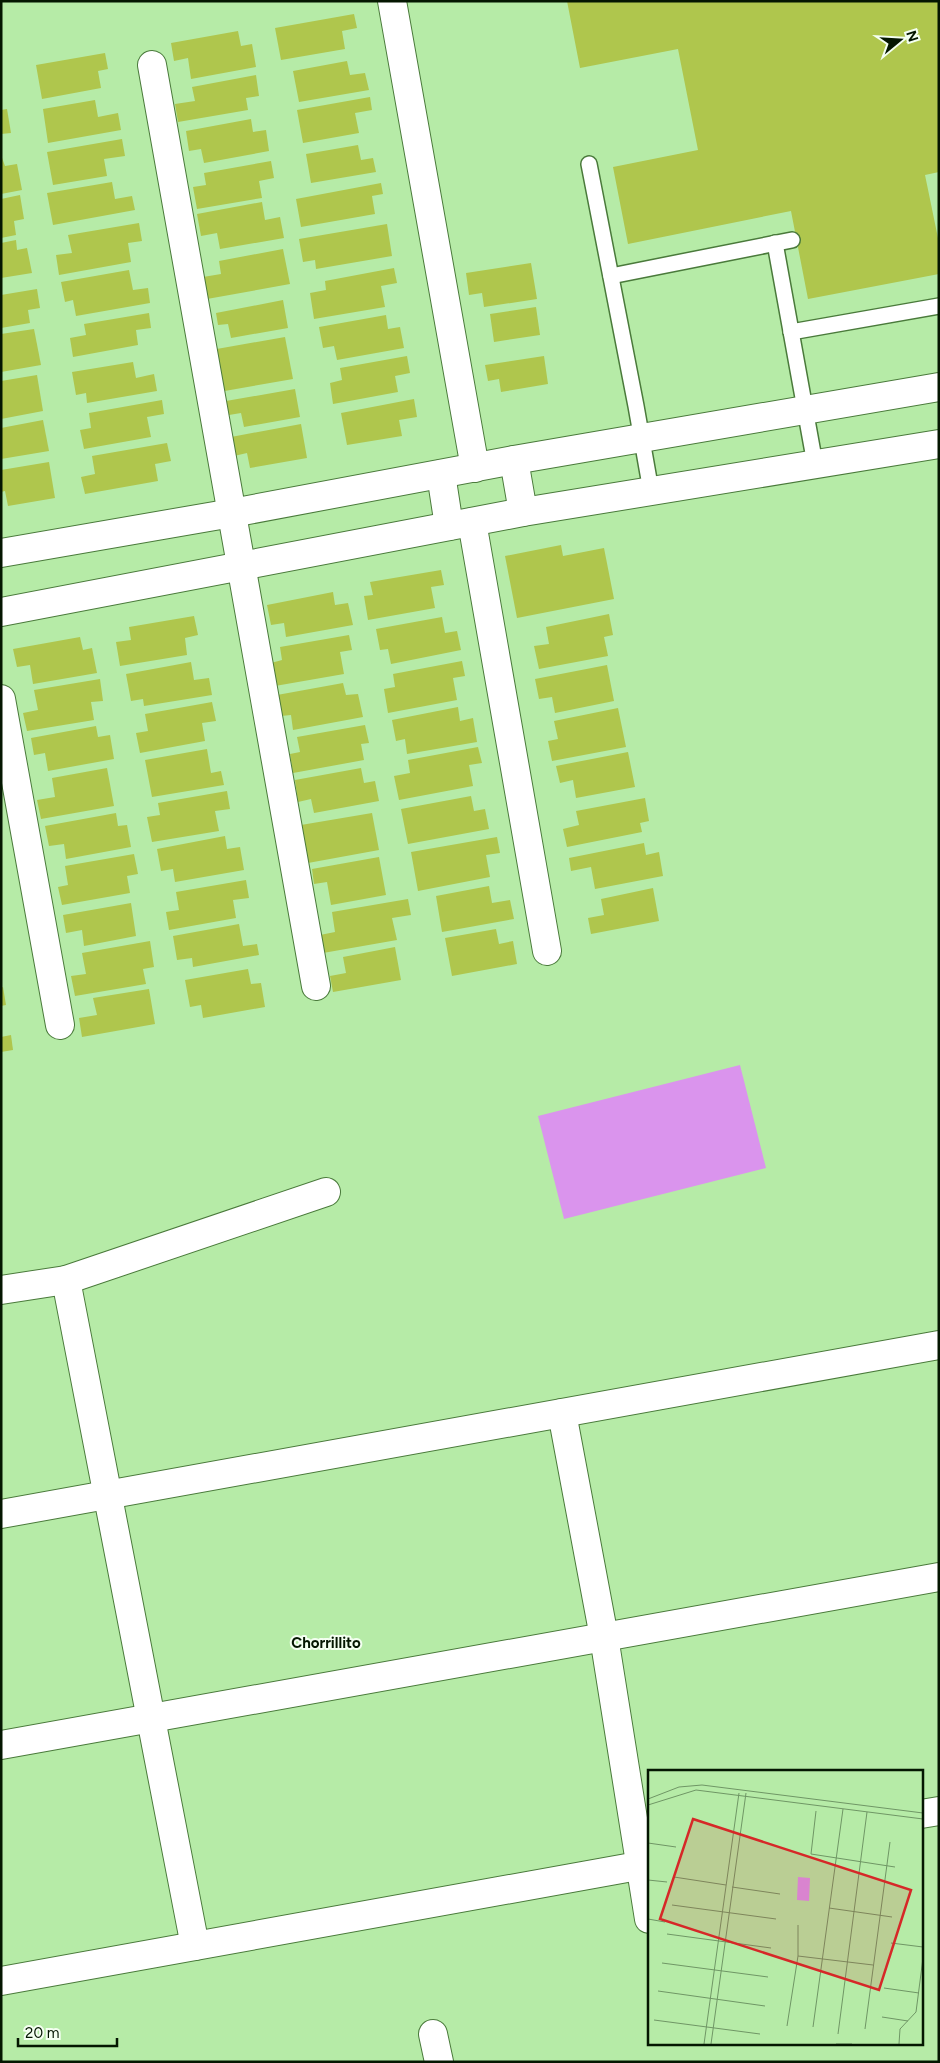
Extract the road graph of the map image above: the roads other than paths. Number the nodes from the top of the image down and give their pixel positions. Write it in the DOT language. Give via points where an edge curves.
graph roads {
  1 [pos="392,1"];
  2 [pos="152,65"];
  3 [pos="589,164"];
  4 [pos="792,240"];
  5 [pos="774,243"];
  6 [pos="610,276"];
  7 [pos="939,306"];
  8 [pos="791,332"];
  9 [pos="939,387"];
  10 [pos="806,410"];
  11 [pos="640,438"];
  12 [pos="939,444"];
  13 [pos="514,460"];
  14 [pos="815,464"];
  15 [pos="475,468"];
  16 [pos="442,474"];
  17 [pos="651,491"];
  18 [pos="523,512"];
  19 [pos="232,513"];
  20 [pos="460,524"];
  21 [pos="1,553"];
  22 [pos="243,566"];
  23 [pos="1,612"];
  24 [pos="1,699"];
  25 [pos="547,951"];
  26 [pos="316,986"];
  27 [pos="60,1025"];
  28 [pos="326,1192"];
  29 [pos="66,1280"];
  30 [pos="1,1290"];
  31 [pos="939,1345"];
  32 [pos="562,1413"];
  33 [pos="109,1495"];
  34 [pos="1,1514"];
  35 [pos="939,1577"];
  36 [pos="604,1637"];
  37 [pos="148,1717"];
  38 [pos="1,1745"];
  39 [pos="939,1811"];
  40 [pos="922,1814"];
  41 [pos="645,1865"];
  42 [pos="648,1906"];
  43 [pos="194,1946"];
  44 [pos="1,1981"];
  45 [pos="433,2034"];
  46 [pos="439,2062"];
  1 -- 15 [label="street"];
  2 -- 19 [label="street"];
  3 -- 6 [label="lane"];
  4 -- 5 [label="lane"];
  5 -- 6 [label="lane"];
  5 -- 8 [label="lane"];
  6 -- 11 [label="lane"];
  7 -- 8 [label="lane"];
  8 -- 10 [label="lane"];
  9 -- 10 [label="street"];
  10 -- 11 [label="street"];
  10 -- 14 [label="lane"];
  11 -- 13 [label="street"];
  11 -- 17 [label="lane"];
  12 -- 14 [label="street"];
  13 -- 15 [label="street"];
  13 -- 18 [label="street"];
  14 -- 17 [label="street"];
  15 -- 16 [label="street"];
  16 -- 19 [label="street"];
  16 -- 20 [label="street"];
  17 -- 18 [label="street"];
  18 -- 20 [label="street"];
  19 -- 21 [label="street"];
  19 -- 22 [label="street"];
  20 -- 22 [label="street"];
  20 -- 25 [label="street"];
  22 -- 23 [label="street"];
  22 -- 26 [label="street"];
  24 -- 27 [label="street"];
  28 -- 29 [label="street"];
  29 -- 30 [label="street"];
  29 -- 33 [label="street"];
  31 -- 32 [label="street"];
  32 -- 33 [label="street"];
  32 -- 36 [label="street"];
  33 -- 34 [label="street"];
  33 -- 37 [label="street"];
  35 -- 36 [label="street"];
  36 -- 37 [label="street"];
  36 -- 41 [label="street"];
  37 -- 38 [label="street"];
  37 -- 43 [label="street"];
  39 -- 40 [label="street"];
  41 -- 42 [label="street"];
  41 -- 43 [label="street"];
  43 -- 44 [label="street"];
  45 -- 46 [label="street"];
}
